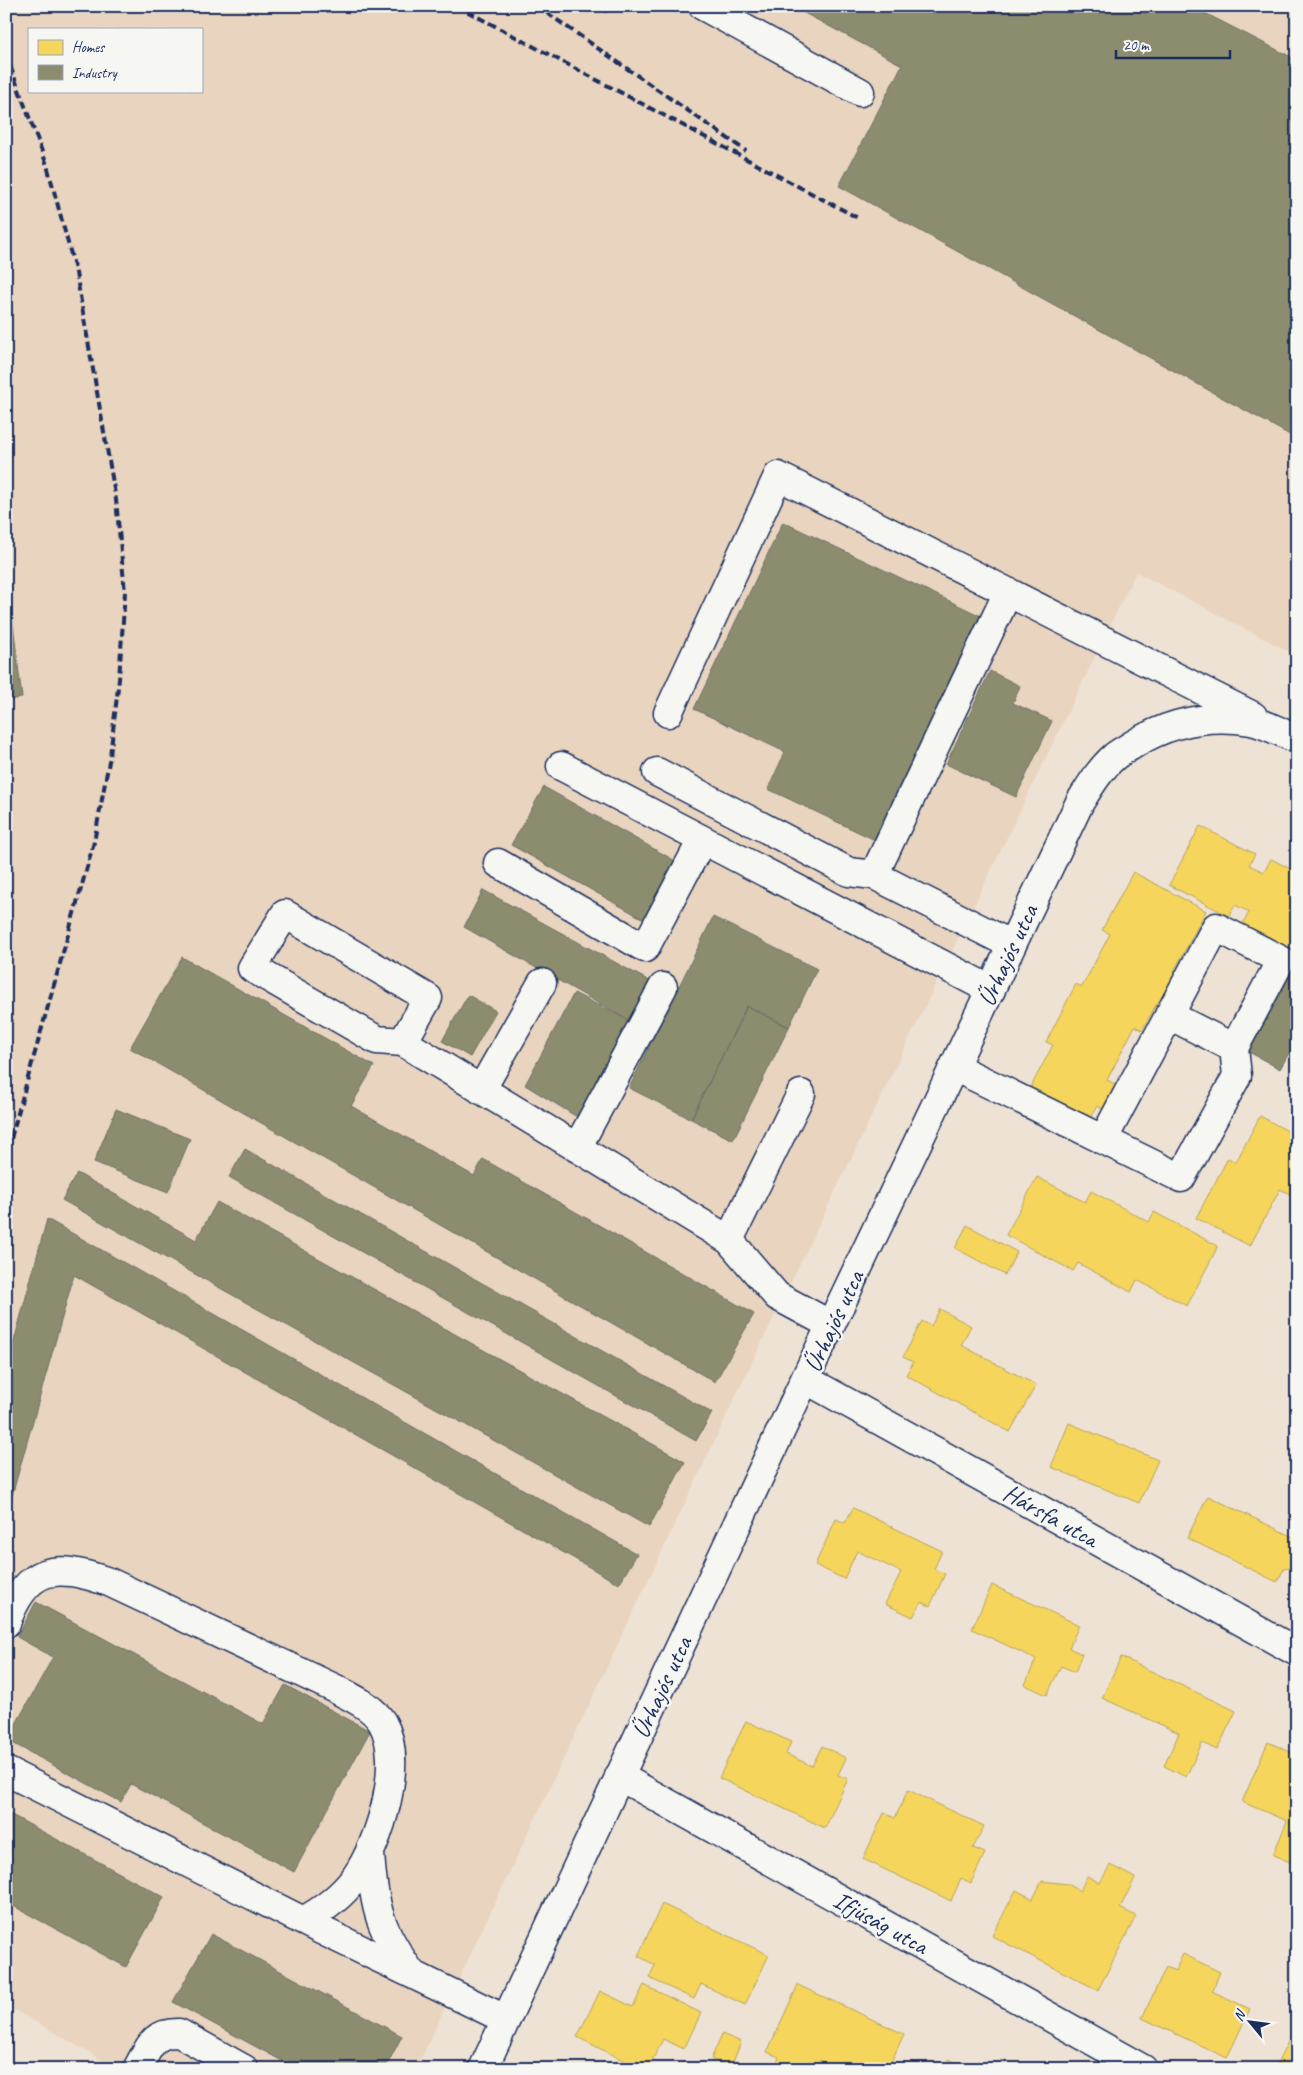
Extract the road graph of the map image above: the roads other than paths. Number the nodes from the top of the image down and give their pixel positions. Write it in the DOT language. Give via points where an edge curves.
graph roads {
  1 [pos="703,6"];
  2 [pos="730,13"];
  3 [pos="860,92"];
  4 [pos="1008,592"];
  5 [pos="668,712"];
  6 [pos="1297,738"];
  7 [pos="561,766"];
  8 [pos="657,772"];
  9 [pos="702,840"];
  10 [pos="498,863"];
  11 [pos="874,875"];
  12 [pos="1012,945"];
  13 [pos="542,983"];
  14 [pos="663,987"];
  15 [pos="991,990"];
  16 [pos="1169,1015"];
  17 [pos="403,1042"];
  18 [pos="1234,1048"];
  19 [pos="954,1067"];
  20 [pos="482,1090"];
  21 [pos="801,1094"];
  22 [pos="1103,1140"];
  23 [pos="577,1148"];
  24 [pos="729,1240"];
  25 [pos="831,1325"];
  26 [pos="806,1379"];
  27 [pos="6,1623"];
  28 [pos="1297,1652"];
  29 [pos="6,1772"];
  30 [pos="619,1776"];
  31 [pos="370,1854"];
  32 [pos="302,1921"];
  33 [pos="414,1976"];
  34 [pos="506,2019"];
  35 [pos="137,2069"];
  36 [pos="244,2069"];
  37 [pos="482,2069"];
  38 [pos="1143,2069"];
  1 -- 2 [label="street"];
  2 -- 3 [label="street"];
  4 -- 5 [label="street" via="778,476"];
  4 -- 6 [label="street"];
  4 -- 11 [label="street"];
  6 -- 12 [label="street, Űrhajós utca" via="1252,722 1197,719 1170,726 1115,756 1080,802"];
  7 -- 9 [label="street"];
  8 -- 11 [label="street" via="848,872"];
  9 -- 10 [label="street" via="645,948"];
  9 -- 15 [label="street" via="953,979"];
  11 -- 12 [label="street"];
  12 -- 15 [label="street, Űrhajós utca"];
  13 -- 20 [label="street"];
  14 -- 23 [label="street"];
  15 -- 19 [label="street, Űrhajós utca"];
  16 -- 18 [label="street"];
  16 -- 18 [label="street" via="1216,927 1281,960"];
  16 -- 22 [label="street"];
  17 -- 17 [label="street" via="377,1040 252,968 285,914 428,998"];
  17 -- 20 [label="street"];
  18 -- 22 [label="street" via="1237,1076 1181,1178"];
  19 -- 22 [label="street"];
  19 -- 25 [label="street, Űrhajós utca"];
  20 -- 23 [label="street"];
  21 -- 24 [label="street"];
  23 -- 24 [label="street"];
  24 -- 25 [label="street" via="777,1296"];
  25 -- 26 [label="street, Űrhajós utca"];
  26 -- 28 [label="street, Hársfa utca"];
  26 -- 30 [label="street, Űrhajós utca"];
  27 -- 31 [label="street" via="20,1591 29,1582 61,1571 84,1573 356,1700 370,1709 382,1723 388,1745 390,1779 384,1815"];
  29 -- 32 [label="street"];
  30 -- 34 [label="street, Űrhajós utca"];
  30 -- 38 [label="street, Ifjúság utca"];
  31 -- 32 [label="street" via="333,1902"];
  31 -- 33 [label="street" via="375,1904 381,1923 394,1949"];
  32 -- 33 [label="street"];
  33 -- 34 [label="street"];
  34 -- 37 [label="street, Űrhajós utca"];
  35 -- 36 [label="street" via="154,2040 167,2033 179,2033"];
}
